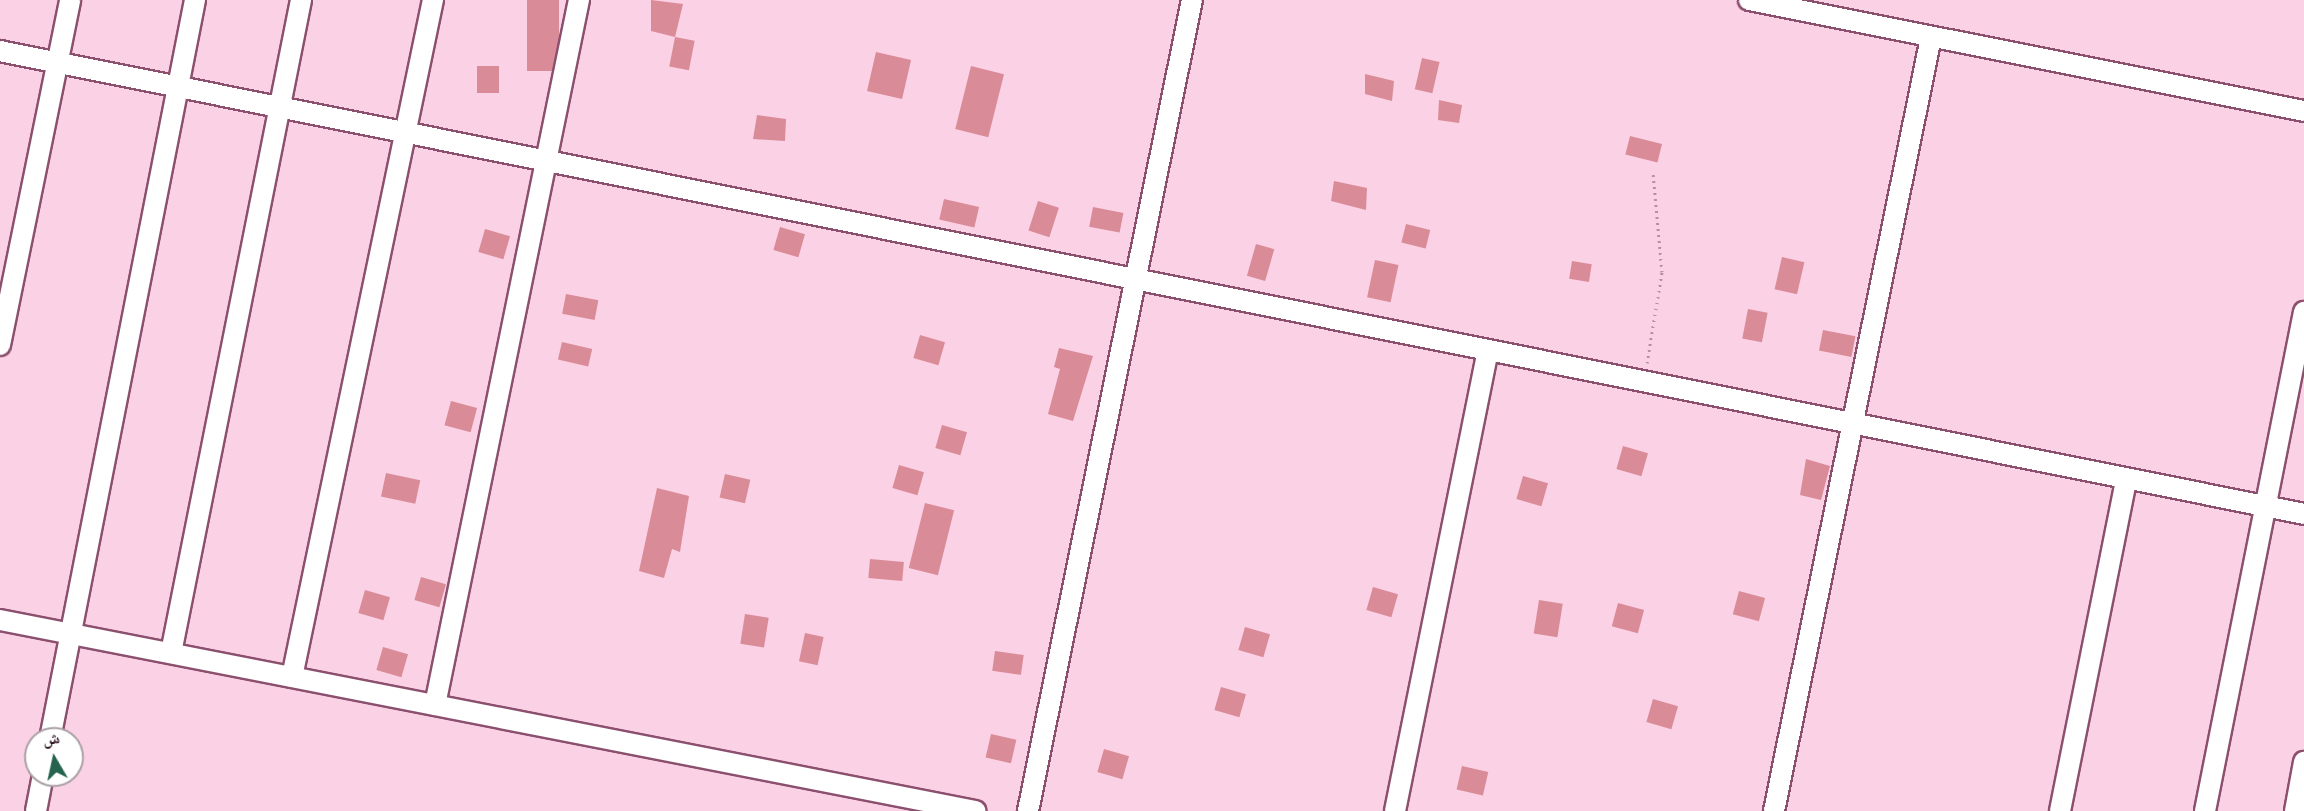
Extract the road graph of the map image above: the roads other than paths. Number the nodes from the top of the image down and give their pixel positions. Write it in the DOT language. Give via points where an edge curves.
graph roads {
  1 [pos="70,0"];
  2 [pos="195,0"];
  3 [pos="301,0"];
  4 [pos="433,0"];
  5 [pos="579,0"];
  6 [pos="1192,0"];
  7 [pos="1749,0"];
  8 [pos="1931,37"];
  9 [pos="0,51"];
  10 [pos="58,63"];
  11 [pos="178,87"];
  12 [pos="2304,103"];
  13 [pos="280,107"];
  14 [pos="2304,111"];
  15 [pos="2304,117"];
  16 [pos="406,133"];
  17 [pos="548,162"];
  18 [pos="1136,280"];
  19 [pos="2304,312"];
  20 [pos="0,345"];
  21 [pos="1488,351"];
  22 [pos="1852,424"];
  23 [pos="2126,480"];
  24 [pos="2265,506"];
  25 [pos="2304,514"];
  26 [pos="0,620"];
  27 [pos="70,633"];
  28 [pos="171,653"];
  29 [pos="292,677"];
  30 [pos="435,705"];
  31 [pos="52,727"];
  32 [pos="2304,762"];
  33 [pos="41,787"];
  34 [pos="36,811"];
  35 [pos="975,811"];
  36 [pos="1028,811"];
  37 [pos="1395,811"];
  38 [pos="1774,811"];
  39 [pos="2060,811"];
  40 [pos="2205,811"];
  41 [pos="2295,811"];
  1 -- 10 [label="street"];
  2 -- 11 [label="street"];
  3 -- 13 [label="street"];
  4 -- 16 [label="street"];
  5 -- 17 [label="street"];
  6 -- 18 [label="street"];
  7 -- 8 [label="street"];
  8 -- 14 [label="street"];
  8 -- 22 [label="street"];
  9 -- 10 [label="street"];
  10 -- 11 [label="street"];
  10 -- 20 [label="street"];
  11 -- 13 [label="street"];
  11 -- 27 [label="street"];
  12 -- 14 [label="street"];
  13 -- 16 [label="street"];
  13 -- 28 [label="street"];
  14 -- 15 [label="street"];
  16 -- 17 [label="street"];
  16 -- 29 [label="street"];
  17 -- 18 [label="street"];
  17 -- 30 [label="street"];
  18 -- 21 [label="street"];
  18 -- 36 [label="street"];
  19 -- 24 [label="street"];
  21 -- 22 [label="street"];
  21 -- 37 [label="street"];
  22 -- 23 [label="street"];
  22 -- 38 [label="street"];
  23 -- 24 [label="street"];
  23 -- 39 [label="street"];
  24 -- 25 [label="street"];
  24 -- 40 [label="street"];
  26 -- 27 [label="street"];
  27 -- 28 [label="street"];
  27 -- 31 [label="street"];
  28 -- 29 [label="street"];
  29 -- 30 [label="street"];
  30 -- 35 [label="street"];
  32 -- 41 [label="street"];
  33 -- 34 [label="street"];
}
